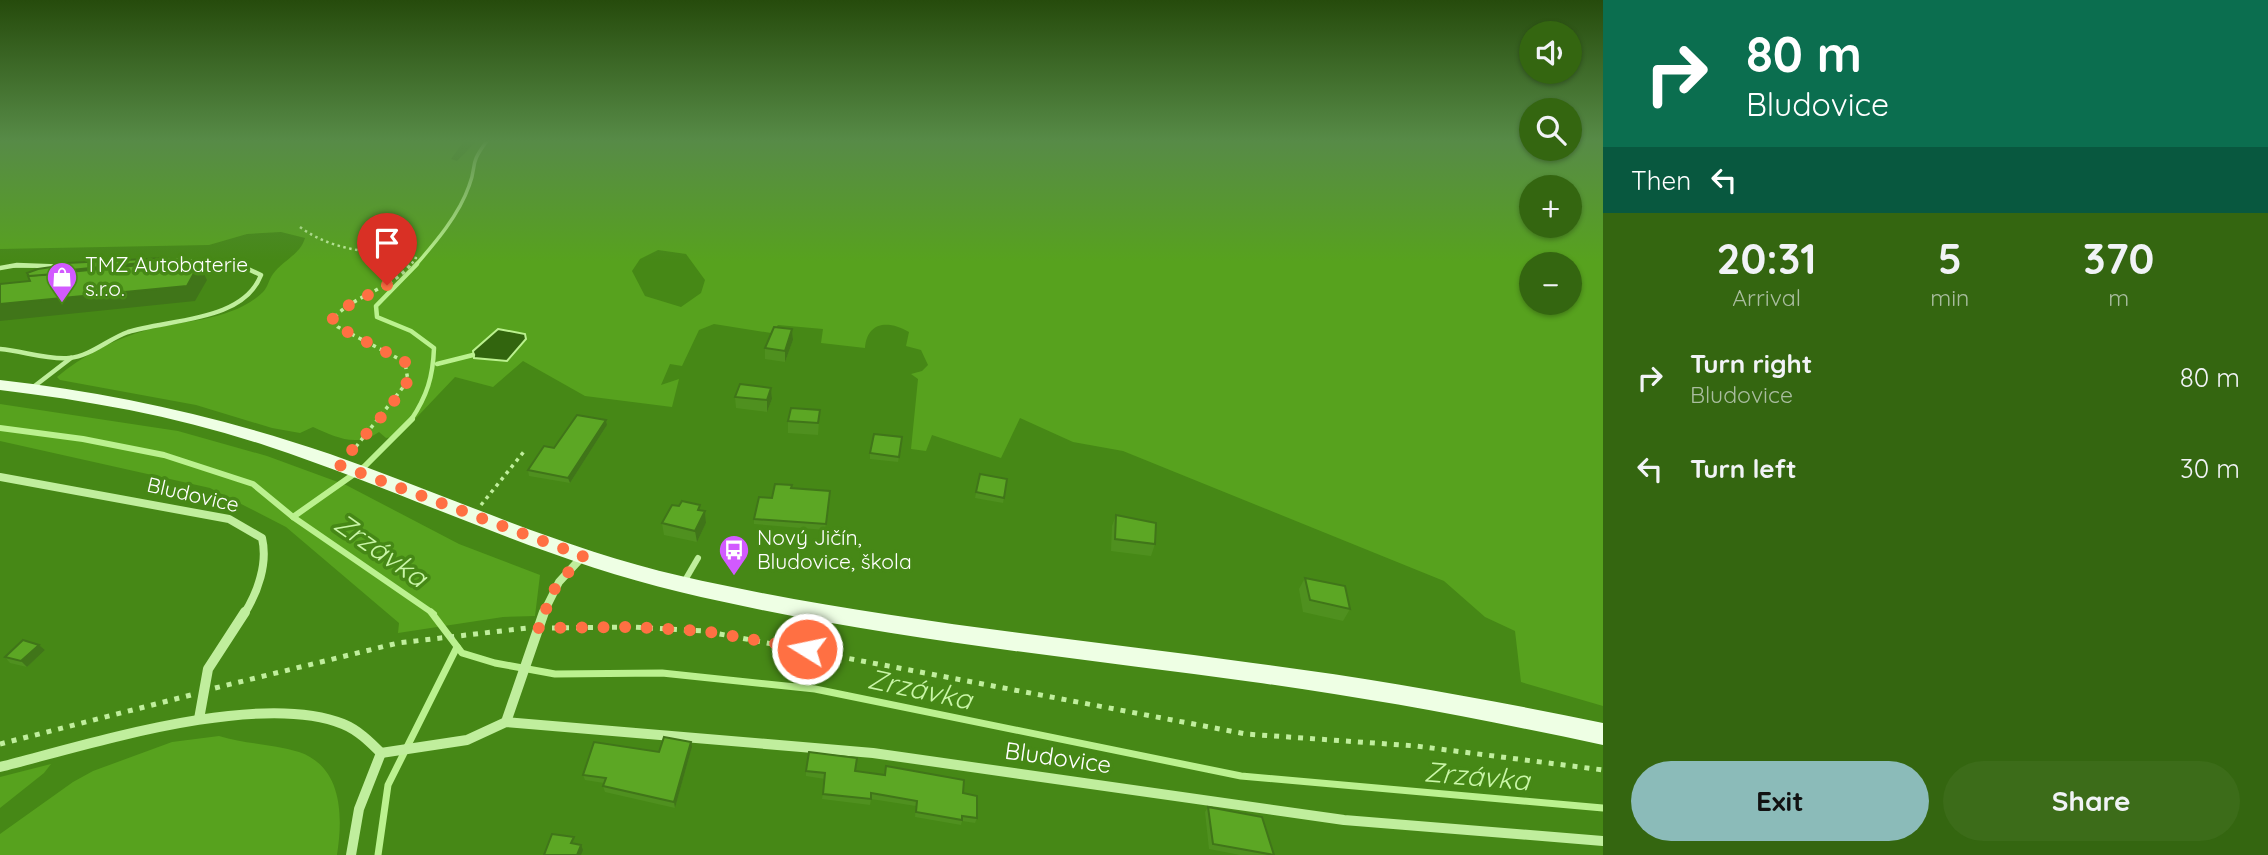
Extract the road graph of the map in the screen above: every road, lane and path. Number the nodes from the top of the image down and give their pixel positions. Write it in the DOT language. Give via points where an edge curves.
graph roads {
  1 [pos="300,227"];
  2 [pos="148,262"];
  3 [pos="74,267"];
  4 [pos="0,268"];
  5 [pos="214,269"];
  6 [pos="187,272"];
  7 [pos="0,349"];
  8 [pos="71,358"];
  9 [pos="0,385"];
  10 [pos="32,388"];
  11 [pos="526,449"];
  12 [pos="339,465"];
  13 [pos="0,477"];
  14 [pos="471,516"];
  15 [pos="583,556"];
  16 [pos="698,558"];
  17 [pos="682,584"];
  18 [pos="538,628"];
  19 [pos="398,643"];
  20 [pos="199,719"];
  21 [pos="506,722"];
  22 [pos="1603,733"];
  23 [pos="381,752"];
  24 [pos="0,767"];
  25 [pos="1603,770"];
  26 [pos="1603,841"];
  27 [pos="351,855"];
  1 -- 12 [label="path" via="337,247 416,258 387,285 338,311 332,320 405,362 408,381"];
  2 -- 5 [label="lane" via="188,260"];
  3 -- 4 [label="lane"];
  5 -- 6 [label="lane"];
  5 -- 8 [label="lane" via="248,269 261,275 261,280 252,293 231,305 128,332"];
  7 -- 8 [label="lane"];
  8 -- 10 [label="lane"];
  9 -- 10 [label="main road"];
  10 -- 12 [label="main road" via="129,402 207,421"];
  11 -- 14 [label="path"];
  12 -- 14 [label="main road"];
  13 -- 20 [label="street, Bludovice" via="229,519 262,538 266,556 251,603 208,669"];
  14 -- 15 [label="main road"];
  15 -- 17 [label="main road"];
  15 -- 18 [label="street" via="556,586"];
  16 -- 17 [label="lane"];
  17 -- 22 [label="main road" via="892,624 1409,695"];
  18 -- 19 [label="path"];
  18 -- 21 [label="street"];
  18 -- 25 [label="path" via="704,631 1246,734 1416,746"];
  20 -- 23 [label="street" via="287,715 339,723"];
  20 -- 24 [label="street"];
  21 -- 23 [label="street, Bludovice" via="467,740"];
  21 -- 26 [label="street, Bludovice" via="873,753 1344,820"];
  23 -- 27 [label="street" via="359,809"];
}
